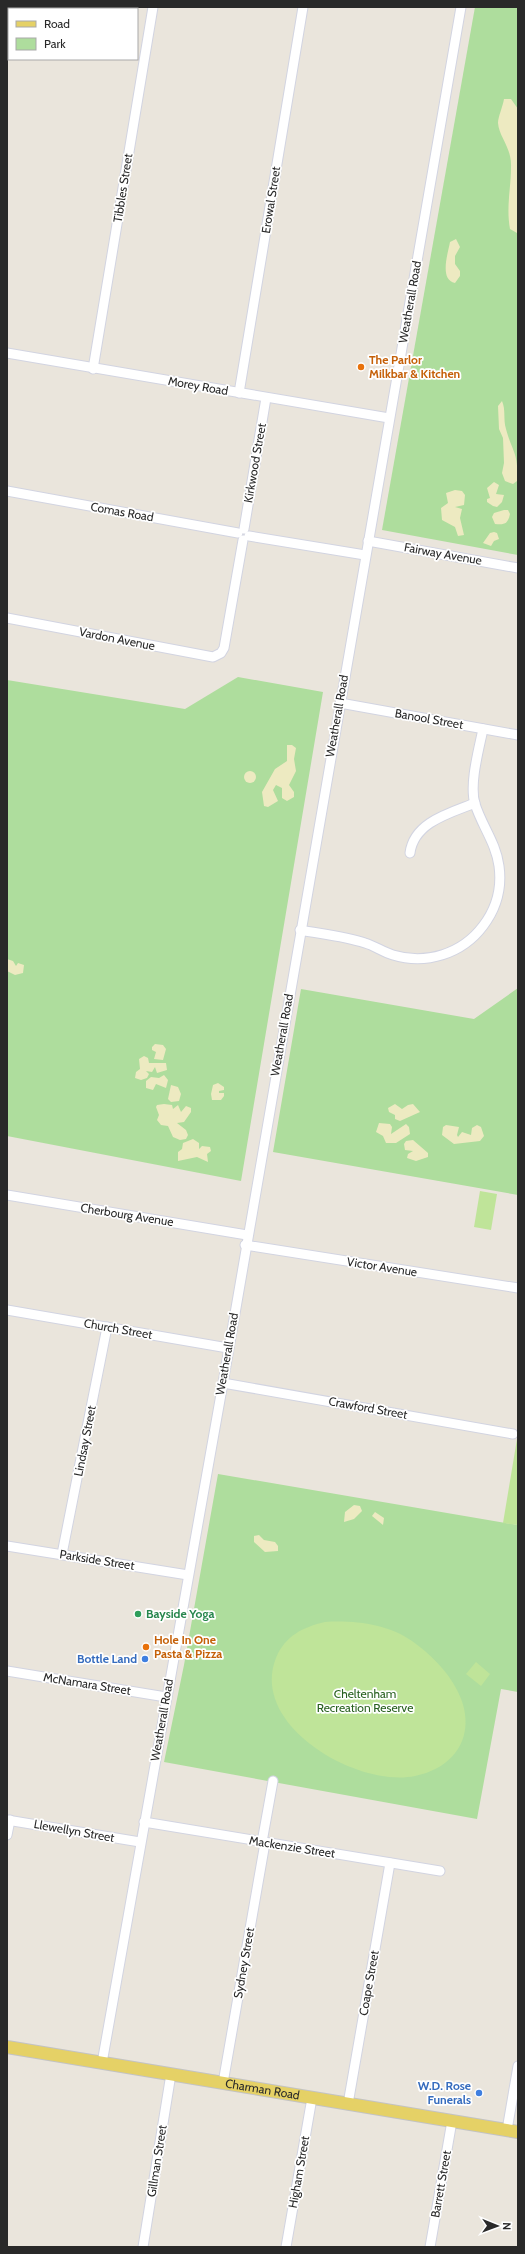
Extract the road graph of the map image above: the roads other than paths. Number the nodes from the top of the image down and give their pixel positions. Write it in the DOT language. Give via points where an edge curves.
graph roads {
  1 [pos="153,7"];
  2 [pos="303,7"];
  3 [pos="461,7"];
  4 [pos="7,353"];
  5 [pos="93,368"];
  6 [pos="239,393"];
  7 [pos="266,398"];
  8 [pos="389,418"];
  9 [pos="7,491"];
  10 [pos="244,535"];
  11 [pos="368,541"];
  12 [pos="365,554"];
  13 [pos="518,568"];
  14 [pos="7,618"];
  15 [pos="224,648"];
  16 [pos="340,703"];
  17 [pos="483,729"];
  18 [pos="518,735"];
  19 [pos="475,803"];
  20 [pos="410,853"];
  21 [pos="300,930"];
  22 [pos="7,1196"];
  23 [pos="247,1235"];
  24 [pos="245,1245"];
  25 [pos="518,1288"];
  26 [pos="7,1310"];
  27 [pos="107,1327"];
  28 [pos="228,1348"];
  29 [pos="223,1383"];
  30 [pos="513,1434"];
  31 [pos="7,1546"];
  32 [pos="62,1554"];
  33 [pos="188,1575"];
  34 [pos="7,1671"];
  35 [pos="166,1696"];
  36 [pos="273,1782"];
  37 [pos="8,1820"];
  38 [pos="144,1822"];
  39 [pos="7,1835"];
  40 [pos="140,1842"];
  41 [pos="263,1842"];
  42 [pos="390,1863"];
  43 [pos="440,1871"];
  44 [pos="7,2047"];
  45 [pos="102,2063"];
  46 [pos="518,2066"];
  47 [pos="171,2074"];
  48 [pos="223,2083"];
  49 [pos="312,2098"];
  50 [pos="348,2104"];
  51 [pos="452,2121"];
  52 [pos="513,2131"];
  53 [pos="143,2247"];
  54 [pos="286,2247"];
  55 [pos="430,2247"];
  1 -- 5 [label="street, Tibbles Street"];
  2 -- 6 [label="street, Erowal Street"];
  3 -- 8 [label="street, Weatherall Road"];
  4 -- 5 [label="street, Morey Road"];
  5 -- 6 [label="street, Morey Road"];
  6 -- 7 [label="street, Morey Road"];
  7 -- 8 [label="street, Morey Road"];
  7 -- 10 [label="street, Kirkwood Street"];
  8 -- 11 [label="street, Weatherall Road"];
  9 -- 10 [label="street, Comas Road"];
  10 -- 12 [label="street, Comas Road"];
  10 -- 15 [label="street, Kirkwood Street"];
  11 -- 12 [label="street, Weatherall Road"];
  11 -- 13 [label="street, Fairway Avenue"];
  12 -- 16 [label="street, Weatherall Road"];
  14 -- 15 [label="street, Vardon Avenue" via="213,657 221,654"];
  16 -- 17 [label="street, Banool Street"];
  16 -- 21 [label="street, Weatherall Road"];
  17 -- 18 [label="street, Banool Street"];
  17 -- 19 [label="street" via="474,781"];
  19 -- 20 [label="street" via="421,829 414,838"];
  19 -- 21 [label="street" via="494,847 499,866 499,883 490,915 479,931 467,942 439,956 408,958 386,952 365,942"];
  21 -- 23 [label="street, Weatherall Road"];
  22 -- 23 [label="street, Cherbourg Avenue"];
  23 -- 24 [label="street, Weatherall Road"];
  24 -- 25 [label="street, Victor Avenue"];
  24 -- 28 [label="street, Weatherall Road"];
  26 -- 27 [label="street, Church Street"];
  27 -- 28 [label="street, Church Street"];
  27 -- 32 [label="street, Lindsay Street"];
  28 -- 29 [label="street, Weatherall Road"];
  29 -- 30 [label="street, Crawford Street"];
  29 -- 33 [label="street, Weatherall Road"];
  31 -- 32 [label="street, Parkside Street"];
  32 -- 33 [label="street, Parkside Street"];
  33 -- 35 [label="street, Weatherall Road"];
  34 -- 35 [label="street, McNamara Street"];
  35 -- 38 [label="street, Weatherall Road"];
  36 -- 41 [label="street, Sydney Street"];
  37 -- 39 [label="street"];
  37 -- 40 [label="street, Llewellyn Street"];
  38 -- 40 [label="street, Weatherall Road"];
  38 -- 41 [label="street, Mackenzie Street"];
  40 -- 45 [label="street, Weatherall Road"];
  41 -- 42 [label="street, Mackenzie Street"];
  41 -- 48 [label="street, Sydney Street"];
  42 -- 43 [label="street, Mackenzie Street"];
  42 -- 50 [label="street, Coape Street"];
  44 -- 45 [label="main road, Charman Road"];
  45 -- 47 [label="main road, Charman Road"];
  46 -- 52 [label="street"];
  47 -- 48 [label="main road, Charman Road"];
  47 -- 53 [label="street, Gillman Street"];
  48 -- 49 [label="main road, Charman Road"];
  49 -- 50 [label="main road, Charman Road"];
  49 -- 54 [label="street, Higham Street"];
  50 -- 51 [label="main road, Charman Road"];
  51 -- 52 [label="main road, Charman Road"];
  51 -- 55 [label="street, Barrett Street"];
}
